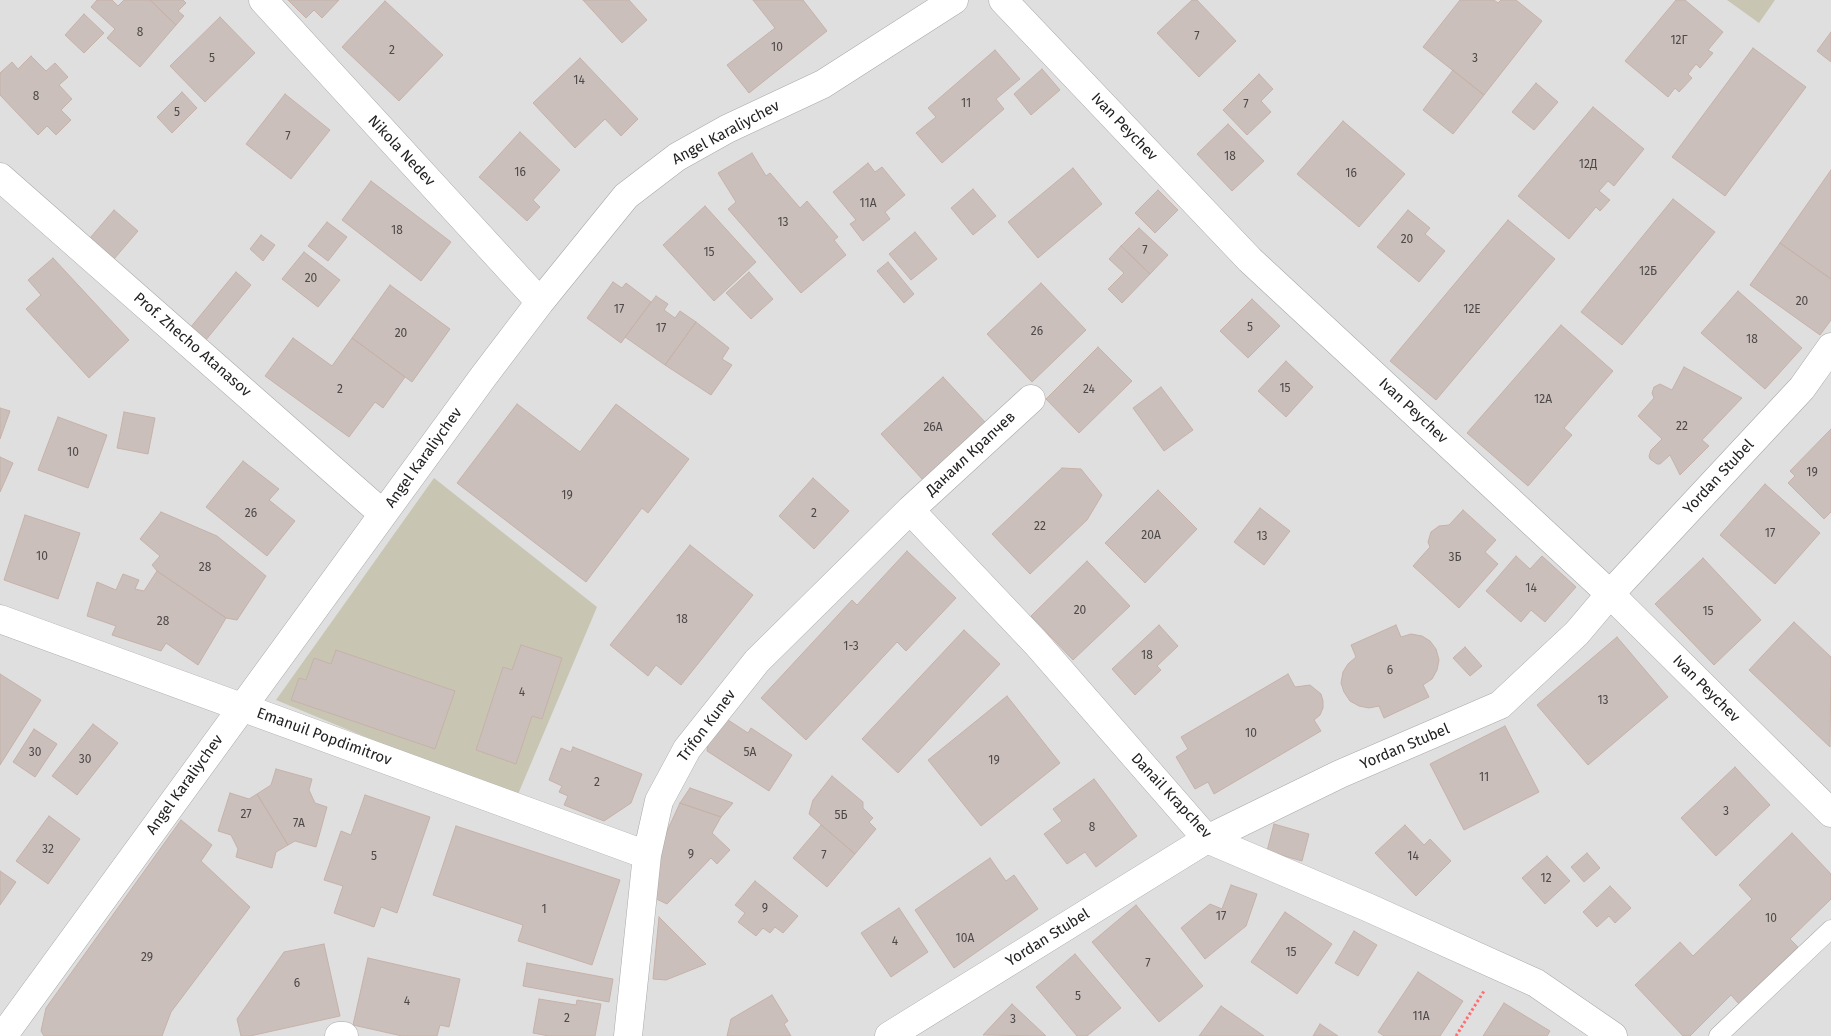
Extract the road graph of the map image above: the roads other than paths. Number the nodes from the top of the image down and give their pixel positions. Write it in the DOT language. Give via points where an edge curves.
graph roads {
  1 [pos="263,0"];
  2 [pos="954,0"];
  3 [pos="1003,0"];
  4 [pos="0,177"];
  5 [pos="540,302"];
  6 [pos="1831,347"];
  7 [pos="1031,398"];
  8 [pos="910,510"];
  9 [pos="383,514"];
  10 [pos="1610,594"];
  11 [pos="0,619"];
  12 [pos="242,707"];
  13 [pos="1831,813"];
  14 [pos="1207,839"];
  15 [pos="648,855"];
  16 [pos="1831,929"];
  17 [pos="3,1036"];
  18 [pos="339,1036"];
  19 [pos="344,1036"];
  20 [pos="628,1036"];
  21 [pos="889,1036"];
  22 [pos="1614,1036"];
  23 [pos="1718,1036"];
  1 -- 5 [label="street, Nikola Nedev"];
  2 -- 5 [label="street, Angel Karaliychev" via="823,84 727,129 677,157 626,196"];
  3 -- 10 [label="street, Ivan Peychev" via="1250,260"];
  4 -- 9 [label="street, Prof. Zhecho Atanasov"];
  5 -- 9 [label="street, Angel Karaliychev"];
  6 -- 10 [label="street, Yordan Stubel" via="1802,388"];
  7 -- 8 [label="street, Данаил Крапчев"];
  8 -- 14 [label="street, Danail Krapchev" via="1036,644"];
  8 -- 15 [label="street, Trifon Kunev" via="757,661 687,749 659,801"];
  9 -- 12 [label="street, Angel Karaliychev"];
  10 -- 13 [label="street, Ivan Peychev"];
  10 -- 14 [label="street, Yordan Stubel" via="1577,633 1500,705 1340,774"];
  11 -- 12 [label="street, Emanuil Popdimitrov"];
  12 -- 15 [label="street, Emanuil Popdimitrov"];
  12 -- 17 [label="street, Angel Karaliychev"];
  14 -- 21 [label="street, Yordan Stubel"];
  14 -- 22 [label="street, Danail Krapchev" via="1536,984"];
  15 -- 20 [label="street, Trifon Kunev"];
  16 -- 23 [label="lane"];
  18 -- 19 [label="street"];
}
